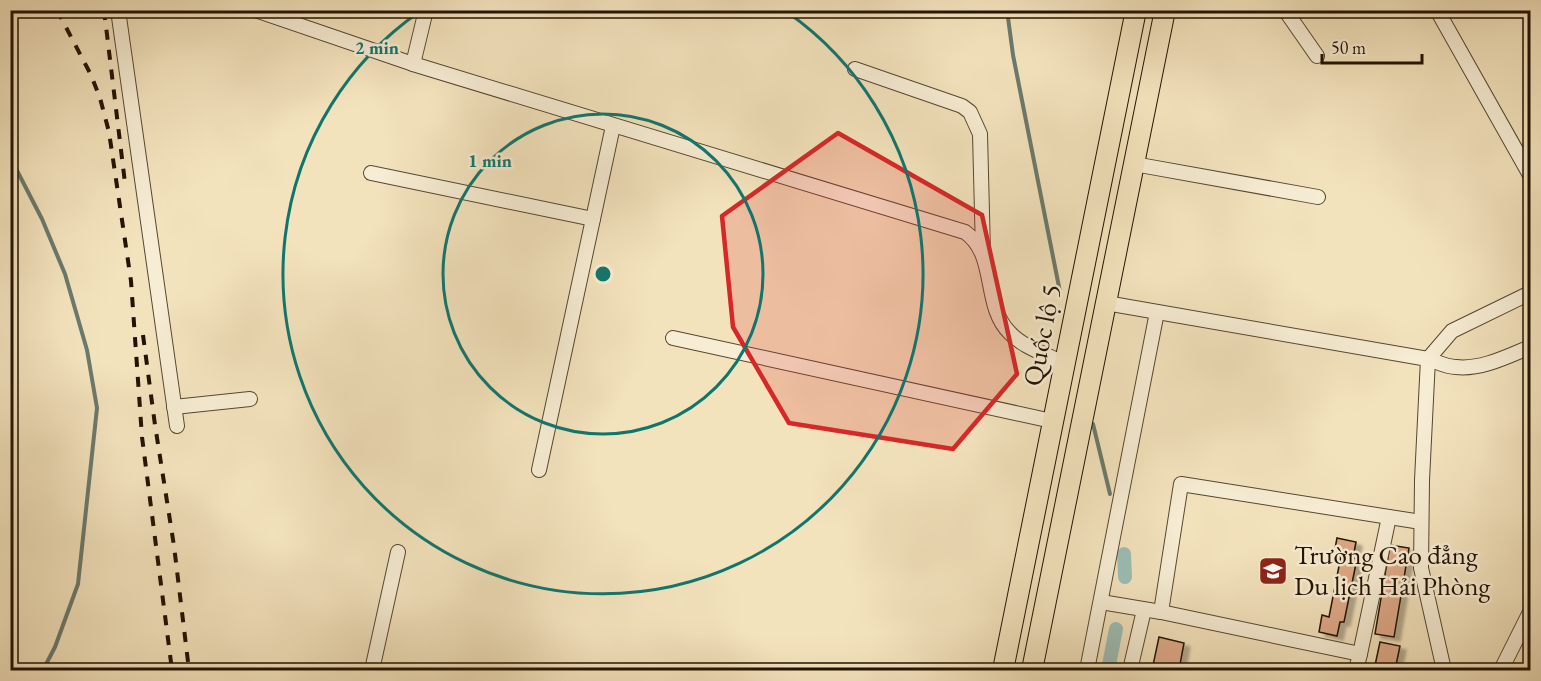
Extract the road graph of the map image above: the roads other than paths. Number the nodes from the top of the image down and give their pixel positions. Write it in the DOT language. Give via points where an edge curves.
graph roads {
  1 [pos="118,10"];
  2 [pos="255,10"];
  3 [pos="426,10"];
  4 [pos="1136,10"];
  5 [pos="1165,10"];
  6 [pos="1285,10"];
  7 [pos="1437,10"];
  8 [pos="1317,56"];
  9 [pos="413,64"];
  10 [pos="855,69"];
  11 [pos="613,126"];
  12 [pos="1134,164"];
  13 [pos="371,173"];
  14 [pos="1530,175"];
  15 [pos="1318,197"];
  16 [pos="593,219"];
  17 [pos="983,258"];
  18 [pos="1530,293"];
  19 [pos="1106,303"];
  20 [pos="1157,312"];
  21 [pos="673,338"];
  22 [pos="1530,347"];
  23 [pos="1428,359"];
  24 [pos="1063,363"];
  25 [pos="250,399"];
  26 [pos="174,407"];
  27 [pos="1052,421"];
  28 [pos="177,426"];
  29 [pos="539,470"];
  30 [pos="1389,517"];
  31 [pos="1421,522"];
  32 [pos="398,552"];
  33 [pos="1101,602"];
  34 [pos="1144,610"];
  35 [pos="1161,612"];
  36 [pos="1530,612"];
  37 [pos="1360,654"];
  38 [pos="372,670"];
  39 [pos="1003,670"];
  40 [pos="1032,670"];
  41 [pos="1087,670"];
  42 [pos="1130,670"];
  43 [pos="1356,670"];
  44 [pos="1444,670"];
  45 [pos="1501,670"];
  1 -- 26 [label="street"];
  2 -- 9 [label="street"];
  3 -- 9 [label="street"];
  4 -- 24 [label="highway, Quốc lộ 5"];
  5 -- 12 [label="highway, Quốc lộ 5"];
  6 -- 8 [label="street"];
  7 -- 14 [label="street"];
  9 -- 11 [label="street"];
  10 -- 17 [label="street" via="970,112 980,134"];
  11 -- 16 [label="street"];
  11 -- 17 [label="street" via="965,232 973,237"];
  12 -- 15 [label="street"];
  12 -- 19 [label="highway, Quốc lộ 5"];
  13 -- 16 [label="street"];
  16 -- 29 [label="street"];
  17 -- 24 [label="street" via="995,309 1008,332"];
  18 -- 23 [label="street" via="1452,331"];
  19 -- 20 [label="street"];
  19 -- 40 [label="highway, Quốc lộ 5"];
  20 -- 23 [label="street"];
  20 -- 33 [label="street"];
  21 -- 27 [label="street"];
  22 -- 23 [label="street" via="1492,362 1465,367 1455,368"];
  23 -- 31 [label="street"];
  24 -- 27 [label="highway, Quốc lộ 5"];
  25 -- 26 [label="street"];
  26 -- 28 [label="street"];
  27 -- 39 [label="highway, Quốc lộ 5"];
  30 -- 31 [label="street"];
  30 -- 35 [label="street" via="1181,484"];
  30 -- 37 [label="street"];
  31 -- 44 [label="street" via="1421,568"];
  32 -- 38 [label="street"];
  33 -- 34 [label="street"];
  33 -- 41 [label="street"];
  34 -- 35 [label="street"];
  34 -- 42 [label="street"];
  35 -- 37 [label="street"];
  36 -- 45 [label="street"];
  37 -- 43 [label="street"];
}
